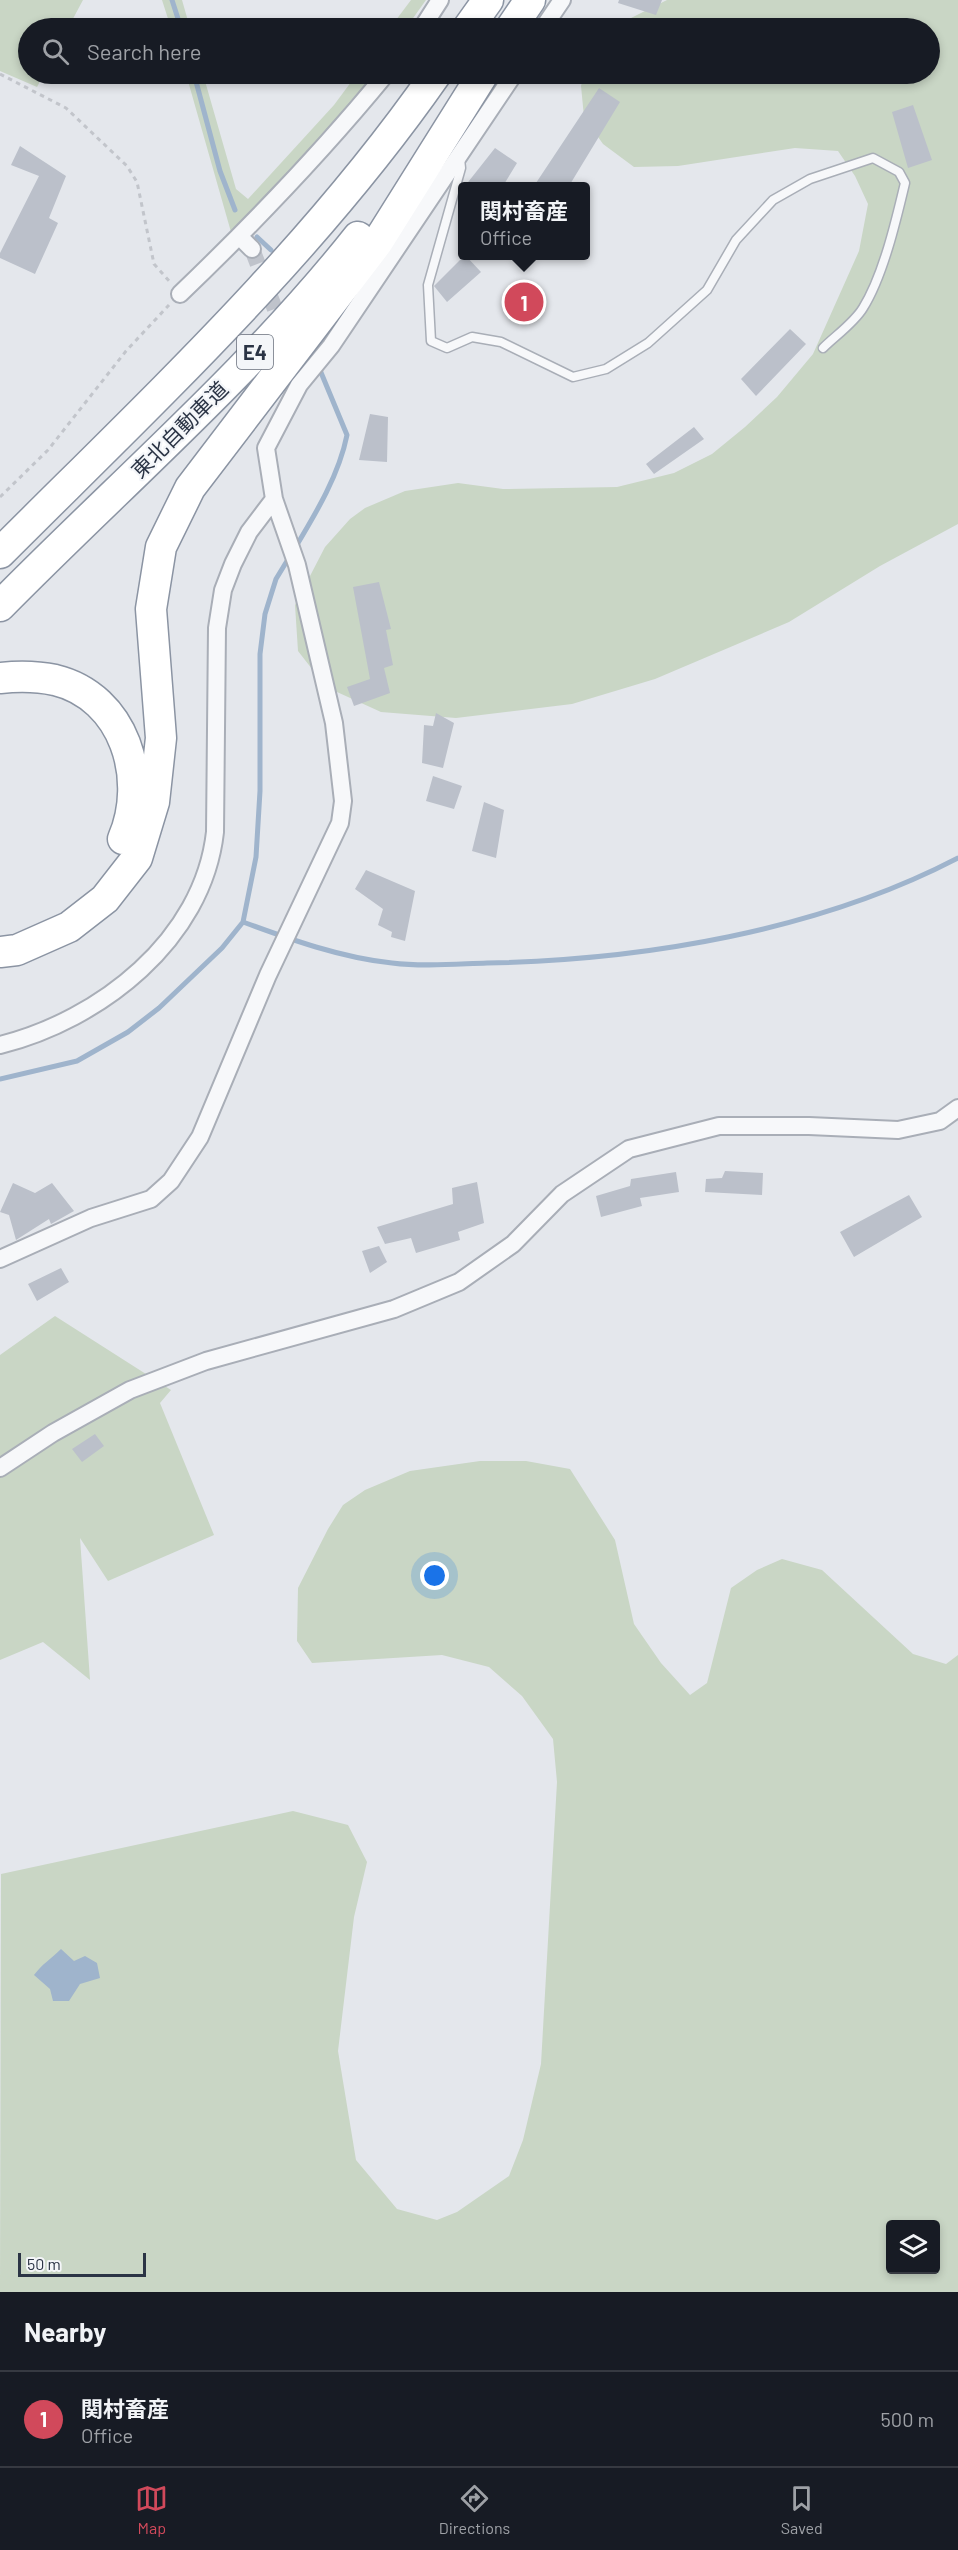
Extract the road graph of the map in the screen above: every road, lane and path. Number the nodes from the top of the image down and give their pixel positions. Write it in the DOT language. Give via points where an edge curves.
graph roads {
  1 [pos="440,0"];
  2 [pos="488,0"];
  3 [pos="562,0"];
  4 [pos="428,18"];
  5 [pos="475,18"];
  6 [pos="527,18"];
  7 [pos="0,74"];
  8 [pos="18,83"];
  9 [pos="19,84"];
  10 [pos="378,84"];
  11 [pos="429,84"];
  12 [pos="475,84"];
  13 [pos="476,84"];
  14 [pos="507,84"];
  15 [pos="459,154"];
  16 [pos="180,294"];
  17 [pos="823,348"];
  18 [pos="294,362"];
  19 [pos="304,379"];
  20 [pos="65,488"];
  21 [pos="0,497"];
  22 [pos="274,499"];
  23 [pos="0,544"];
  24 [pos="0,553"];
  25 [pos="0,606"];
  26 [pos="0,678"];
  27 [pos="0,935"];
  28 [pos="0,952"];
  29 [pos="0,1045"];
  30 [pos="958,1108"];
  31 [pos="0,1259"];
  32 [pos="0,1468"];
  1 -- 4 [label="street"];
  2 -- 5 [label="highway"];
  3 -- 6 [label="street"];
  7 -- 8 [label="path"];
  9 -- 16 [label="path" via="66,108 127,166 137,182 154,264"];
  10 -- 16 [label="street" via="246,243"];
  11 -- 20 [label="highway, 東北自動車道 / E4" via="396,131 313,232 211,342"];
  12 -- 25 [label="highway, 東北自動車道 / E4" via="348,249 286,318 187,423"];
  13 -- 28 [label="highway" via="377,243 190,488 161,547 151,609 161,738 154,802 137,858 105,899 69,927 17,950"];
  14 -- 15 [label="street"];
  15 -- 17 [label="lane" via="461,168 428,285 431,341 447,348 472,337 501,342 573,377 606,369 648,343 706,290 736,240 773,200 810,179 873,158 899,172 905,183 898,211 863,309"];
  15 -- 19 [label="street"];
  16 -- 21 [label="path" via="126,351 48,450"];
  18 -- 19 [label="street"];
  19 -- 22 [label="street" via="266,448"];
  20 -- 23 [label="highway"];
  20 -- 24 [label="highway, 東北自動車道 / E4"];
  22 -- 29 [label="street" via="249,532 223,590 217,628 215,832 212,857 192,907 179,928 118,988 57,1027"];
  22 -- 31 [label="street" via="297,565 334,723 343,801 340,823 294,916 200,1137 171,1181 151,1199 91,1218"];
  26 -- 27 [label="highway" via="25,676 56,681 81,692 103,709 122,734 135,781 126,832 105,872 70,905 49,918"];
  30 -- 32 [label="street" via="940,1121 898,1130 719,1126 629,1149 562,1194 513,1244 459,1282 394,1309 206,1361 130,1390"];
}
